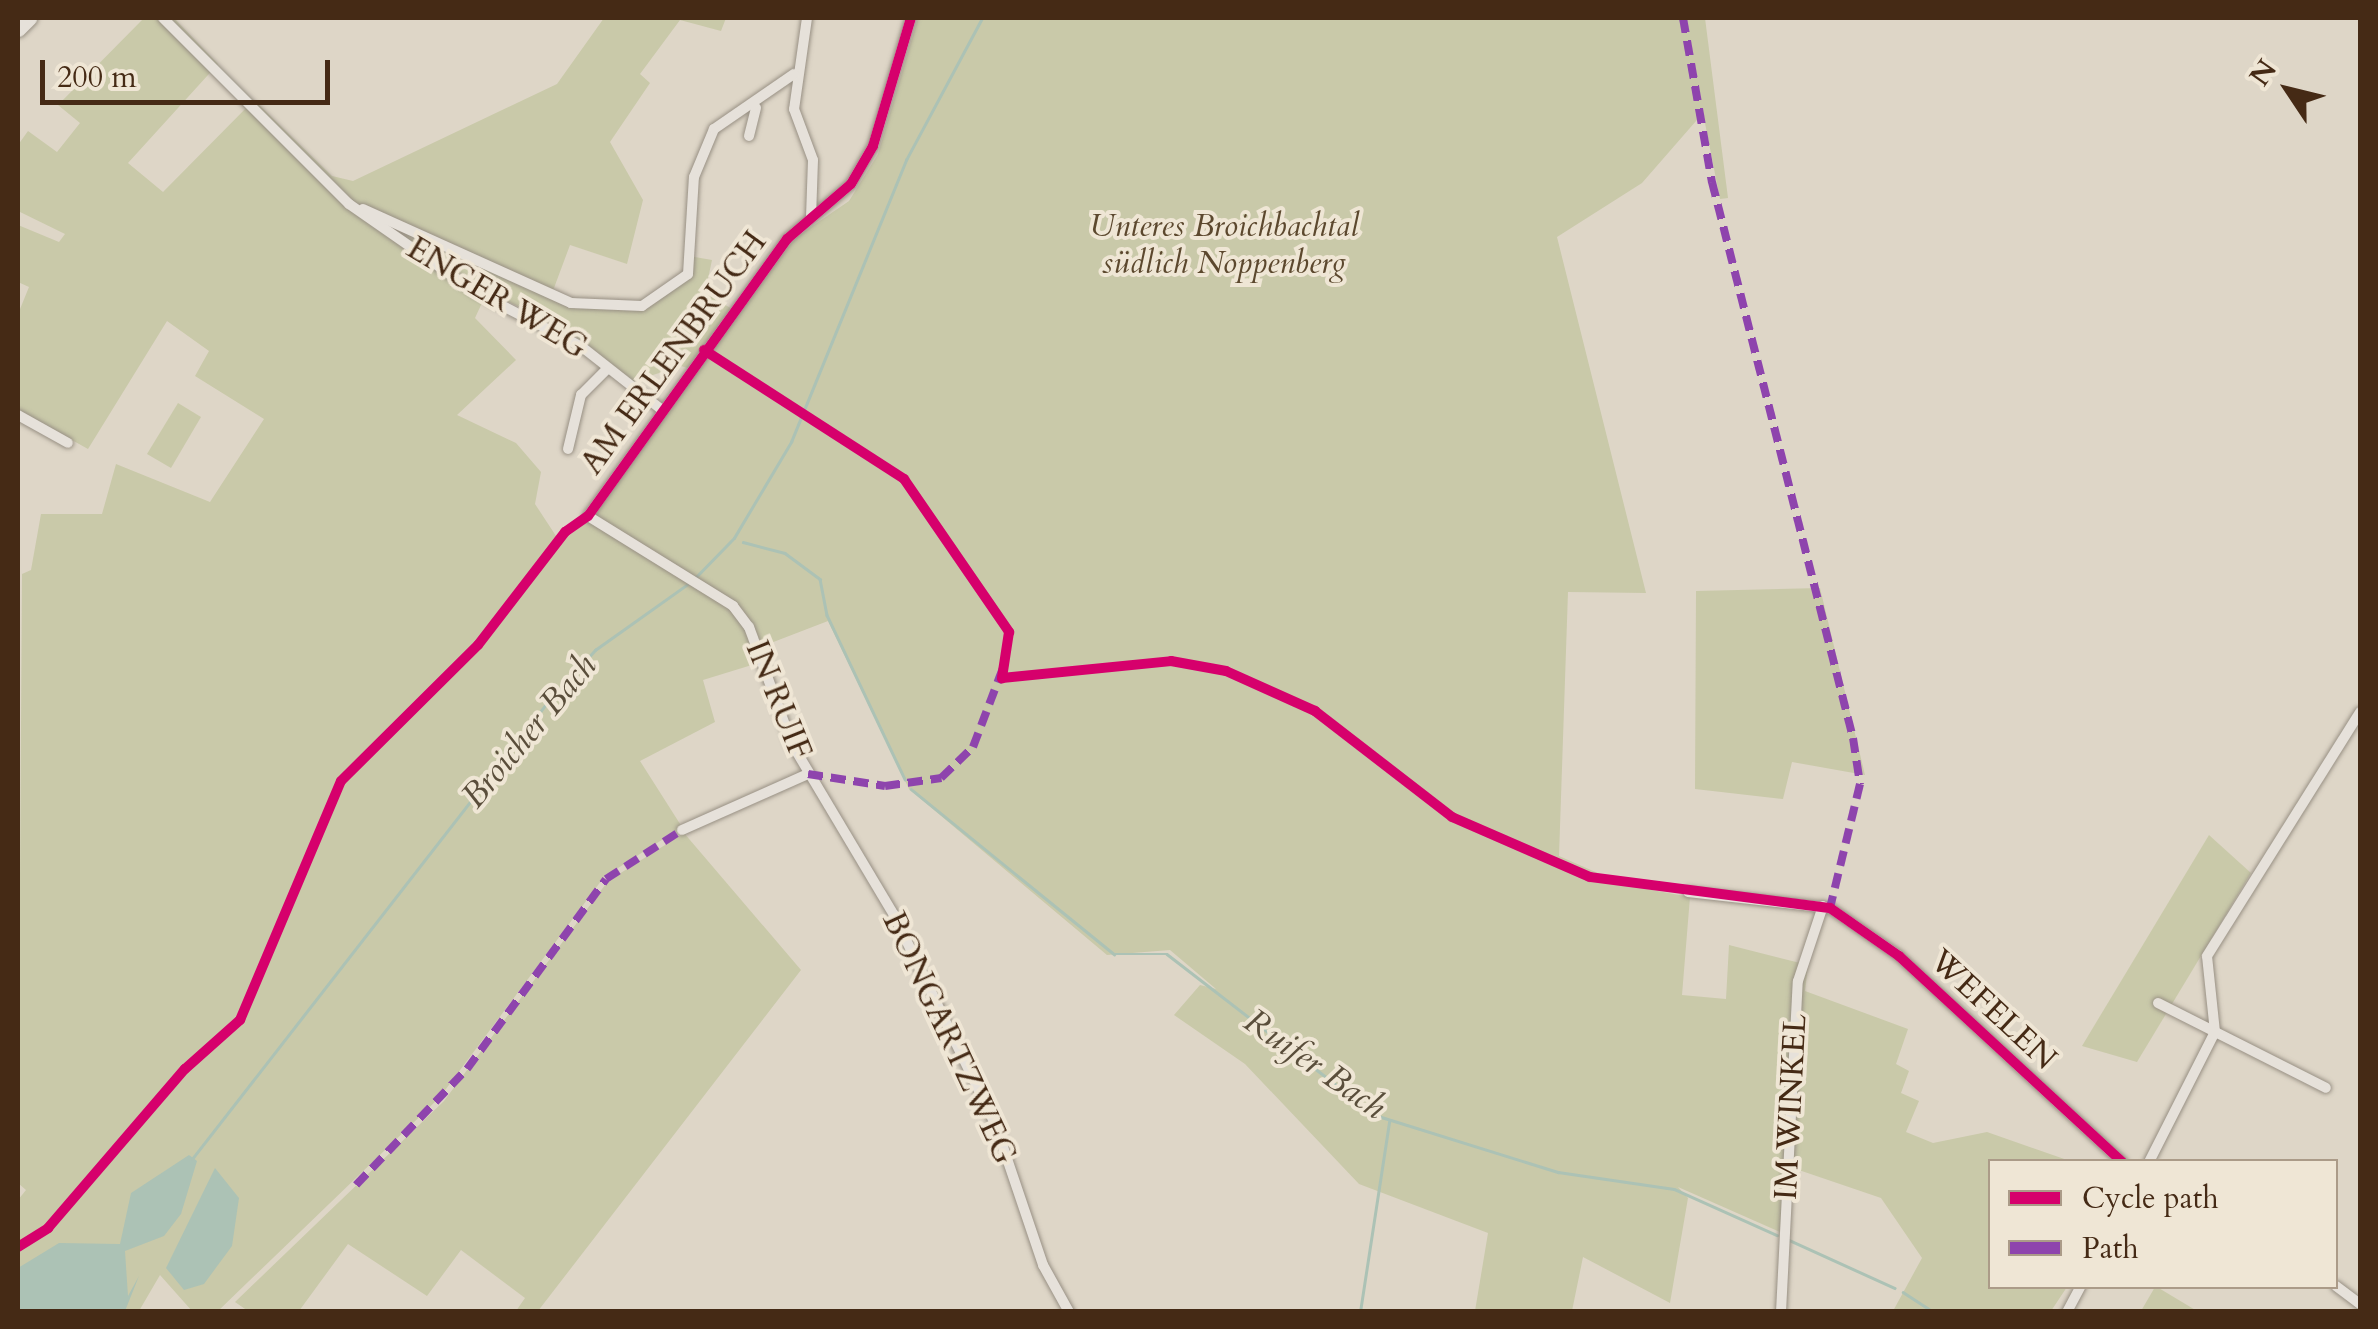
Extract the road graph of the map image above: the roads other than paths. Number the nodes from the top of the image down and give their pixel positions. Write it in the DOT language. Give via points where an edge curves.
graph roads {
  1 [pos="29,18"];
  2 [pos="164,18"];
  3 [pos="806,18"];
  4 [pos="911,18"];
  5 [pos="18,29"];
  6 [pos="794,74"];
  7 [pos="756,108"];
  8 [pos="750,136"];
  9 [pos="349,204"];
  10 [pos="811,218"];
  11 [pos="608,368"];
  12 [pos="662,410"];
  13 [pos="18,415"];
  14 [pos="68,444"];
  15 [pos="568,449"];
  16 [pos="588,516"];
  17 [pos="2360,712"];
  18 [pos="808,774"];
  19 [pos="682,830"];
  20 [pos="1688,892"];
  21 [pos="1823,906"];
  22 [pos="2158,1003"];
  23 [pos="2215,1032"];
  24 [pos="2326,1088"];
  25 [pos="2119,1159"];
  26 [pos="2151,1159"];
  27 [pos="2338,1288"];
  28 [pos="2079,1289"];
  29 [pos="2360,1304"];
  30 [pos="1069,1312"];
  31 [pos="1781,1312"];
  32 [pos="2067,1312"];
  1 -- 5 [label="main road"];
  2 -- 9 [label="street, ENGER WEG"];
  3 -- 6 [label="street"];
  4 -- 10 [label="street, AM ERLENBRUCH" via="872,146 838,200"];
  6 -- 7 [label="street"];
  6 -- 10 [label="street" via="794,108 815,174"];
  7 -- 8 [label="street"];
  7 -- 9 [label="street" via="732,110 714,130 694,177 688,274 642,306 571,303"];
  9 -- 11 [label="street, ENGER WEG"];
  10 -- 12 [label="street, AM ERLENBRUCH"];
  11 -- 12 [label="street, ENGER WEG"];
  11 -- 15 [label="street" via="570,414"];
  12 -- 16 [label="street, AM ERLENBRUCH"];
  13 -- 14 [label="street"];
  16 -- 18 [label="street, IN RUIF" via="699,585 749,627"];
  17 -- 23 [label="street" via="2207,956"];
  18 -- 19 [label="street, IN RUIF"];
  18 -- 30 [label="street, BONGARTZWEG" via="928,986"];
  20 -- 21 [label="street"];
  21 -- 25 [label="street, WEFELEN" via="1899,956"];
  21 -- 31 [label="street, IM WINKEL" via="1798,980"];
  22 -- 23 [label="street"];
  23 -- 24 [label="street"];
  23 -- 26 [label="street"];
  27 -- 29 [label="street"];
  28 -- 32 [label="street"];
}
